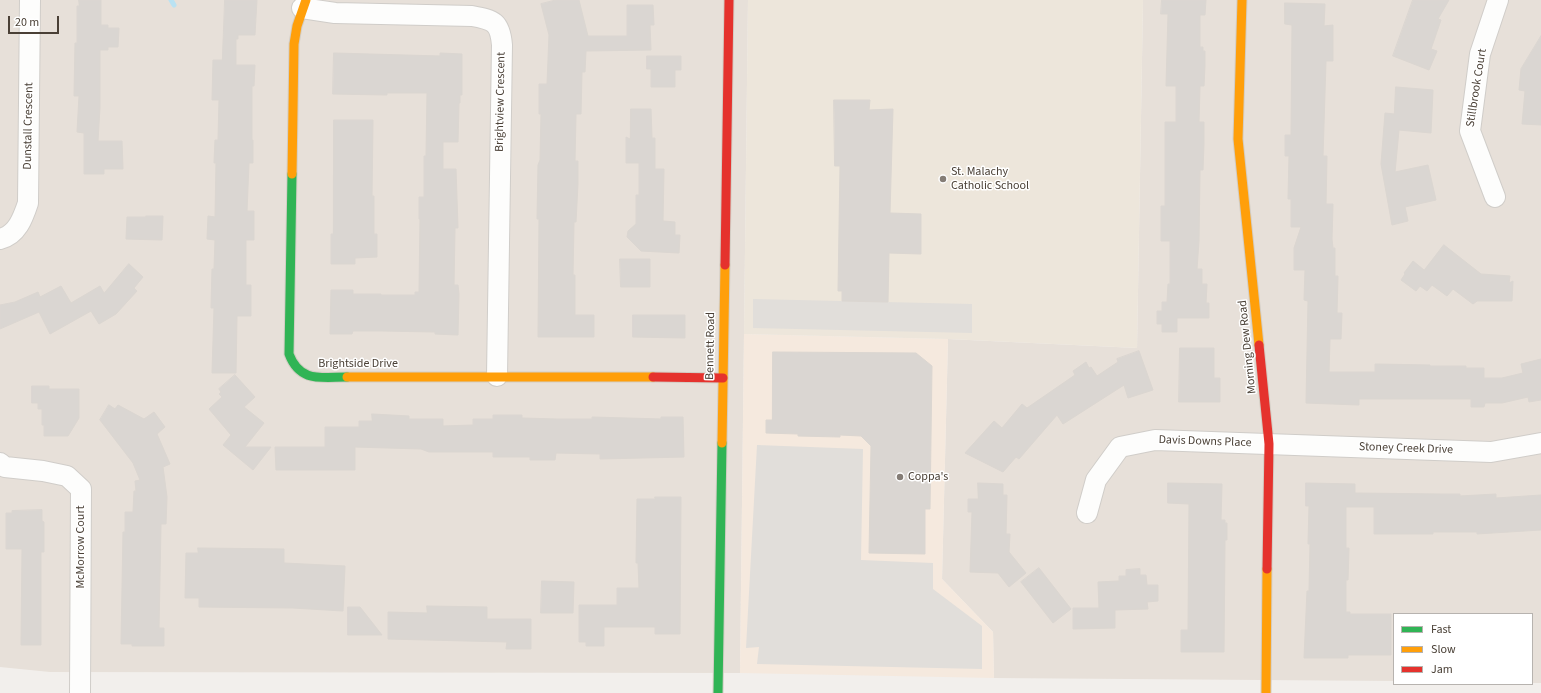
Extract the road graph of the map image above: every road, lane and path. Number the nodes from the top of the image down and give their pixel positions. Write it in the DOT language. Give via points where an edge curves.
graph roads {
  1 [pos="30,0"];
  2 [pos="729,0"];
  3 [pos="1242,0"];
  4 [pos="1498,0"];
  5 [pos="304,4"];
  6 [pos="1495,197"];
  7 [pos="0,239"];
  8 [pos="497,376"];
  9 [pos="723,378"];
  10 [pos="1541,443"];
  11 [pos="1269,444"];
  12 [pos="0,463"];
  13 [pos="1087,513"];
  14 [pos="80,693"];
  15 [pos="718,693"];
  16 [pos="1266,693"];
  1 -- 7 [label="street, Dunstall Crescent" via="28,203 16,229"];
  2 -- 9 [label="street, Bennett Road"];
  3 -- 11 [label="street, Morning Dew Road" via="1238,139"];
  4 -- 6 [label="street, Stillbrook Court" via="1480,54 1470,131"];
  5 -- 8 [label="street, Brightview Crescent" via="335,13 472,16 485,18 496,24 501,33"];
  5 -- 8 [label="street, Brightside Drive" via="294,44 289,354 293,366 304,375 318,377"];
  8 -- 9 [label="street, Brightside Drive"];
  9 -- 15 [label="street, Bennett Road"];
  10 -- 11 [label="street, Stoney Creek Drive" via="1491,452"];
  11 -- 13 [label="street, Davis Downs Place" via="1155,440 1120,447 1096,480"];
  11 -- 16 [label="street, Morning Dew Road"];
  12 -- 14 [label="street, McMorrow Court" via="5,468 43,470 67,476 81,489"];
}
